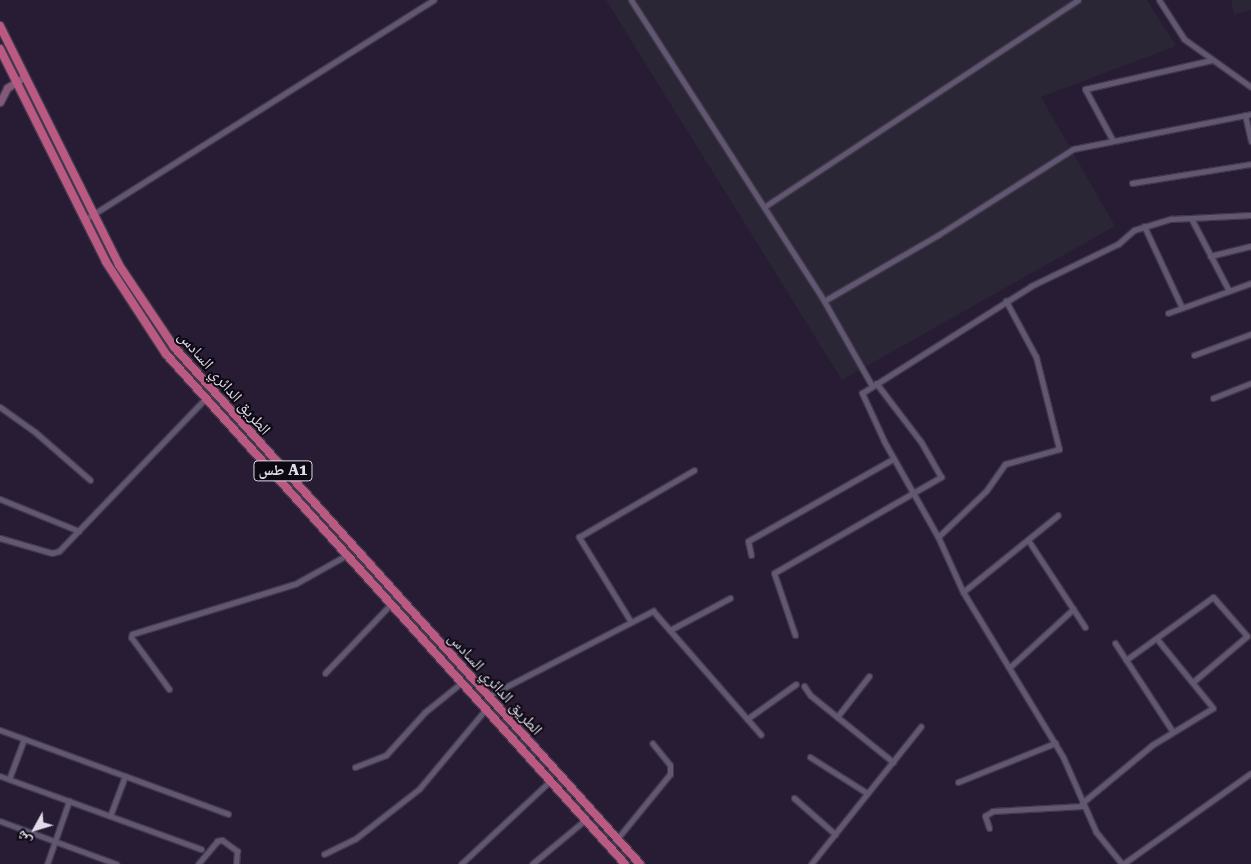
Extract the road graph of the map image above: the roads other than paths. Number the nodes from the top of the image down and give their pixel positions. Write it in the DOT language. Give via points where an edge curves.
graph roads {
  1 [pos="434,0"];
  2 [pos="631,0"];
  3 [pos="1078,0"];
  4 [pos="1159,0"];
  5 [pos="0,26"];
  6 [pos="0,49"];
  7 [pos="1212,60"];
  8 [pos="24,78"];
  9 [pos="16,83"];
  10 [pos="1251,87"];
  11 [pos="0,102"];
  12 [pos="1251,114"];
  13 [pos="1245,115"];
  14 [pos="1113,141"];
  15 [pos="1251,141"];
  16 [pos="1251,164"];
  17 [pos="1132,183"];
  18 [pos="764,207"];
  19 [pos="93,216"];
  20 [pos="1251,216"];
  21 [pos="1191,218"];
  22 [pos="84,220"];
  23 [pos="1144,226"];
  24 [pos="1251,246"];
  25 [pos="1210,256"];
  26 [pos="1251,283"];
  27 [pos="1229,291"];
  28 [pos="137,294"];
  29 [pos="128,300"];
  30 [pos="824,301"];
  31 [pos="1006,301"];
  32 [pos="1182,308"];
  33 [pos="1168,313"];
  34 [pos="1251,334"];
  35 [pos="1194,355"];
  36 [pos="200,379"];
  37 [pos="1251,383"];
  38 [pos="874,384"];
  39 [pos="191,386"];
  40 [pos="1213,398"];
  41 [pos="204,400"];
  42 [pos="0,407"];
  43 [pos="893,458"];
  44 [pos="694,470"];
  45 [pos="90,480"];
  46 [pos="913,494"];
  47 [pos="0,499"];
  48 [pos="1058,515"];
  49 [pos="79,531"];
  50 [pos="938,537"];
  51 [pos="0,538"];
  52 [pos="1028,540"];
  53 [pos="751,555"];
  54 [pos="345,556"];
  55 [pos="963,592"];
  56 [pos="730,598"];
  57 [pos="390,605"];
  58 [pos="1073,609"];
  59 [pos="631,622"];
  60 [pos="1085,627"];
  61 [pos="670,630"];
  62 [pos="795,635"];
  63 [pos="1157,639"];
  64 [pos="1115,644"];
  65 [pos="1126,660"];
  66 [pos="1010,667"];
  67 [pos="324,673"];
  68 [pos="869,676"];
  69 [pos="1193,682"];
  70 [pos="460,683"];
  71 [pos="796,684"];
  72 [pos="804,686"];
  73 [pos="169,689"];
  74 [pos="488,696"];
  75 [pos="485,710"];
  76 [pos="502,712"];
  77 [pos="747,718"];
  78 [pos="837,718"];
  79 [pos="493,719"];
  80 [pos="922,726"];
  81 [pos="0,730"];
  82 [pos="1173,732"];
  83 [pos="761,735"];
  84 [pos="24,739"];
  85 [pos="652,743"];
  86 [pos="1055,744"];
  87 [pos="810,756"];
  88 [pos="893,762"];
  89 [pos="355,767"];
  90 [pos="1251,773"];
  91 [pos="0,776"];
  92 [pos="125,776"];
  93 [pos="9,779"];
  94 [pos="550,781"];
  95 [pos="958,782"];
  96 [pos="867,793"];
  97 [pos="794,798"];
  98 [pos="69,801"];
  99 [pos="1082,805"];
  100 [pos="228,814"];
  101 [pos="110,816"];
  102 [pos="585,820"];
  103 [pos="0,821"];
  104 [pos="989,828"];
  105 [pos="835,834"];
  106 [pos="617,839"];
  107 [pos="56,842"];
  108 [pos="201,849"];
  109 [pos="324,854"];
  110 [pos="48,864"];
  111 [pos="116,864"];
  112 [pos="198,864"];
  113 [pos="236,864"];
  114 [pos="461,864"];
  115 [pos="532,864"];
  116 [pos="625,864"];
  117 [pos="640,864"];
  118 [pos="811,864"];
  119 [pos="1122,864"];
  1 -- 19 [label="street"];
  2 -- 18 [label="street"];
  3 -- 18 [label="street"];
  4 -- 7 [label="street" via="1184,39"];
  5 -- 8 [label="highway, الطريق الدائري السادس / طس A1"];
  6 -- 9 [label="highway, الطريق الدائري السادس / طس A1"];
  7 -- 10 [label="street"];
  7 -- 14 [label="street" via="1085,89"];
  8 -- 9 [label="main road"];
  8 -- 19 [label="highway, الطريق الدائري السادس / طس A1"];
  9 -- 11 [label="main road" via="8,88"];
  9 -- 22 [label="highway, الطريق الدائري السادس / طس A1"];
  12 -- 13 [label="street"];
  13 -- 14 [label="street"];
  13 -- 15 [label="street"];
  14 -- 30 [label="street" via="1073,149 938,235"];
  16 -- 17 [label="street"];
  18 -- 30 [label="street"];
  19 -- 22 [label="street"];
  19 -- 28 [label="highway, الطريق الدائري السادس / طس A1"];
  20 -- 21 [label="street"];
  21 -- 23 [label="street"];
  21 -- 25 [label="street"];
  22 -- 29 [label="highway, الطريق الدائري السادس / طس A1"];
  23 -- 31 [label="street" via="1118,244"];
  23 -- 32 [label="street"];
  24 -- 25 [label="street"];
  25 -- 27 [label="street"];
  26 -- 27 [label="street"];
  27 -- 32 [label="street"];
  28 -- 29 [label="highway"];
  28 -- 36 [label="highway, الطريق الدائري السادس / طس A1"];
  29 -- 39 [label="highway, الطريق الدائري السادس / طس A1"];
  30 -- 38 [label="street"];
  31 -- 38 [label="street" via="928,353"];
  31 -- 50 [label="street" via="1036,357 1059,449 1005,464 986,491"];
  32 -- 33 [label="street"];
  34 -- 35 [label="street"];
  36 -- 39 [label="highway"];
  36 -- 74 [label="highway, الطريق الدائري السادس / طس A1"];
  37 -- 40 [label="street"];
  38 -- 43 [label="street" via="862,395"];
  38 -- 46 [label="street" via="941,473 940,480"];
  39 -- 41 [label="highway, الطريق الدائري السادس / طس A1"];
  41 -- 49 [label="street"];
  41 -- 54 [label="highway, الطريق الدائري السادس / طس A1"];
  42 -- 45 [label="street" via="35,432"];
  43 -- 46 [label="street"];
  43 -- 53 [label="street" via="748,541"];
  44 -- 59 [label="street" via="578,540"];
  46 -- 50 [label="street"];
  46 -- 62 [label="street" via="774,573"];
  47 -- 49 [label="street"];
  48 -- 52 [label="street"];
  49 -- 51 [label="street" via="52,554"];
  50 -- 55 [label="street"];
  52 -- 55 [label="street"];
  52 -- 58 [label="street"];
  54 -- 57 [label="highway, الطريق الدائري السادس / طس A1"];
  54 -- 73 [label="street" via="295,584 132,634 131,637"];
  55 -- 66 [label="street"];
  56 -- 61 [label="street"];
  57 -- 67 [label="street"];
  57 -- 70 [label="highway, الطريق الدائري السادس / طس A1"];
  58 -- 60 [label="street"];
  58 -- 66 [label="street"];
  59 -- 61 [label="street" via="653,611"];
  59 -- 74 [label="street"];
  61 -- 77 [label="street"];
  63 -- 65 [label="street"];
  63 -- 69 [label="street"];
  63 -- 69 [label="street" via="1213,597 1246,633 1244,639"];
  64 -- 65 [label="street"];
  65 -- 82 [label="street"];
  66 -- 86 [label="street"];
  68 -- 78 [label="street"];
  69 -- 82 [label="street" via="1213,708"];
  70 -- 75 [label="highway, الطريق الدائري السادس / طس A1"];
  70 -- 89 [label="street" via="425,712 386,755"];
  71 -- 77 [label="street"];
  72 -- 78 [label="street"];
  74 -- 76 [label="highway, الطريق الدائري السادس / طس A1"];
  75 -- 79 [label="highway, الطريق الدائري السادس / طس A1"];
  75 -- 109 [label="street" via="420,789 355,839"];
  76 -- 79 [label="highway"];
  76 -- 106 [label="highway, الطريق الدائري السادس / طس A1"];
  77 -- 83 [label="street"];
  78 -- 88 [label="street"];
  79 -- 94 [label="highway, الطريق الدائري السادس / طس A1"];
  80 -- 88 [label="street"];
  81 -- 84 [label="street"];
  82 -- 99 [label="street"];
  84 -- 92 [label="street"];
  84 -- 93 [label="street"];
  85 -- 106 [label="street" via="670,765 670,774"];
  86 -- 95 [label="street"];
  86 -- 99 [label="street"];
  87 -- 96 [label="street"];
  88 -- 96 [label="street"];
  90 -- 119 [label="street"];
  91 -- 93 [label="street"];
  92 -- 100 [label="street"];
  92 -- 101 [label="street"];
  93 -- 98 [label="street"];
  94 -- 102 [label="highway, الطريق الدائري السادس / طس A1"];
  94 -- 114 [label="street"];
  96 -- 105 [label="street"];
  97 -- 105 [label="street"];
  98 -- 101 [label="street"];
  98 -- 107 [label="street"];
  99 -- 104 [label="street" via="986,812"];
  99 -- 119 [label="street" via="1096,832"];
  101 -- 108 [label="street"];
  102 -- 115 [label="street"];
  102 -- 116 [label="highway, الطريق الدائري السادس / طس A1"];
  103 -- 107 [label="street"];
  105 -- 118 [label="street"];
  106 -- 117 [label="highway, الطريق الدائري السادس / طس A1"];
  107 -- 110 [label="street"];
  107 -- 111 [label="street"];
  112 -- 113 [label="street" via="217,841 222,840 237,852"];
}
